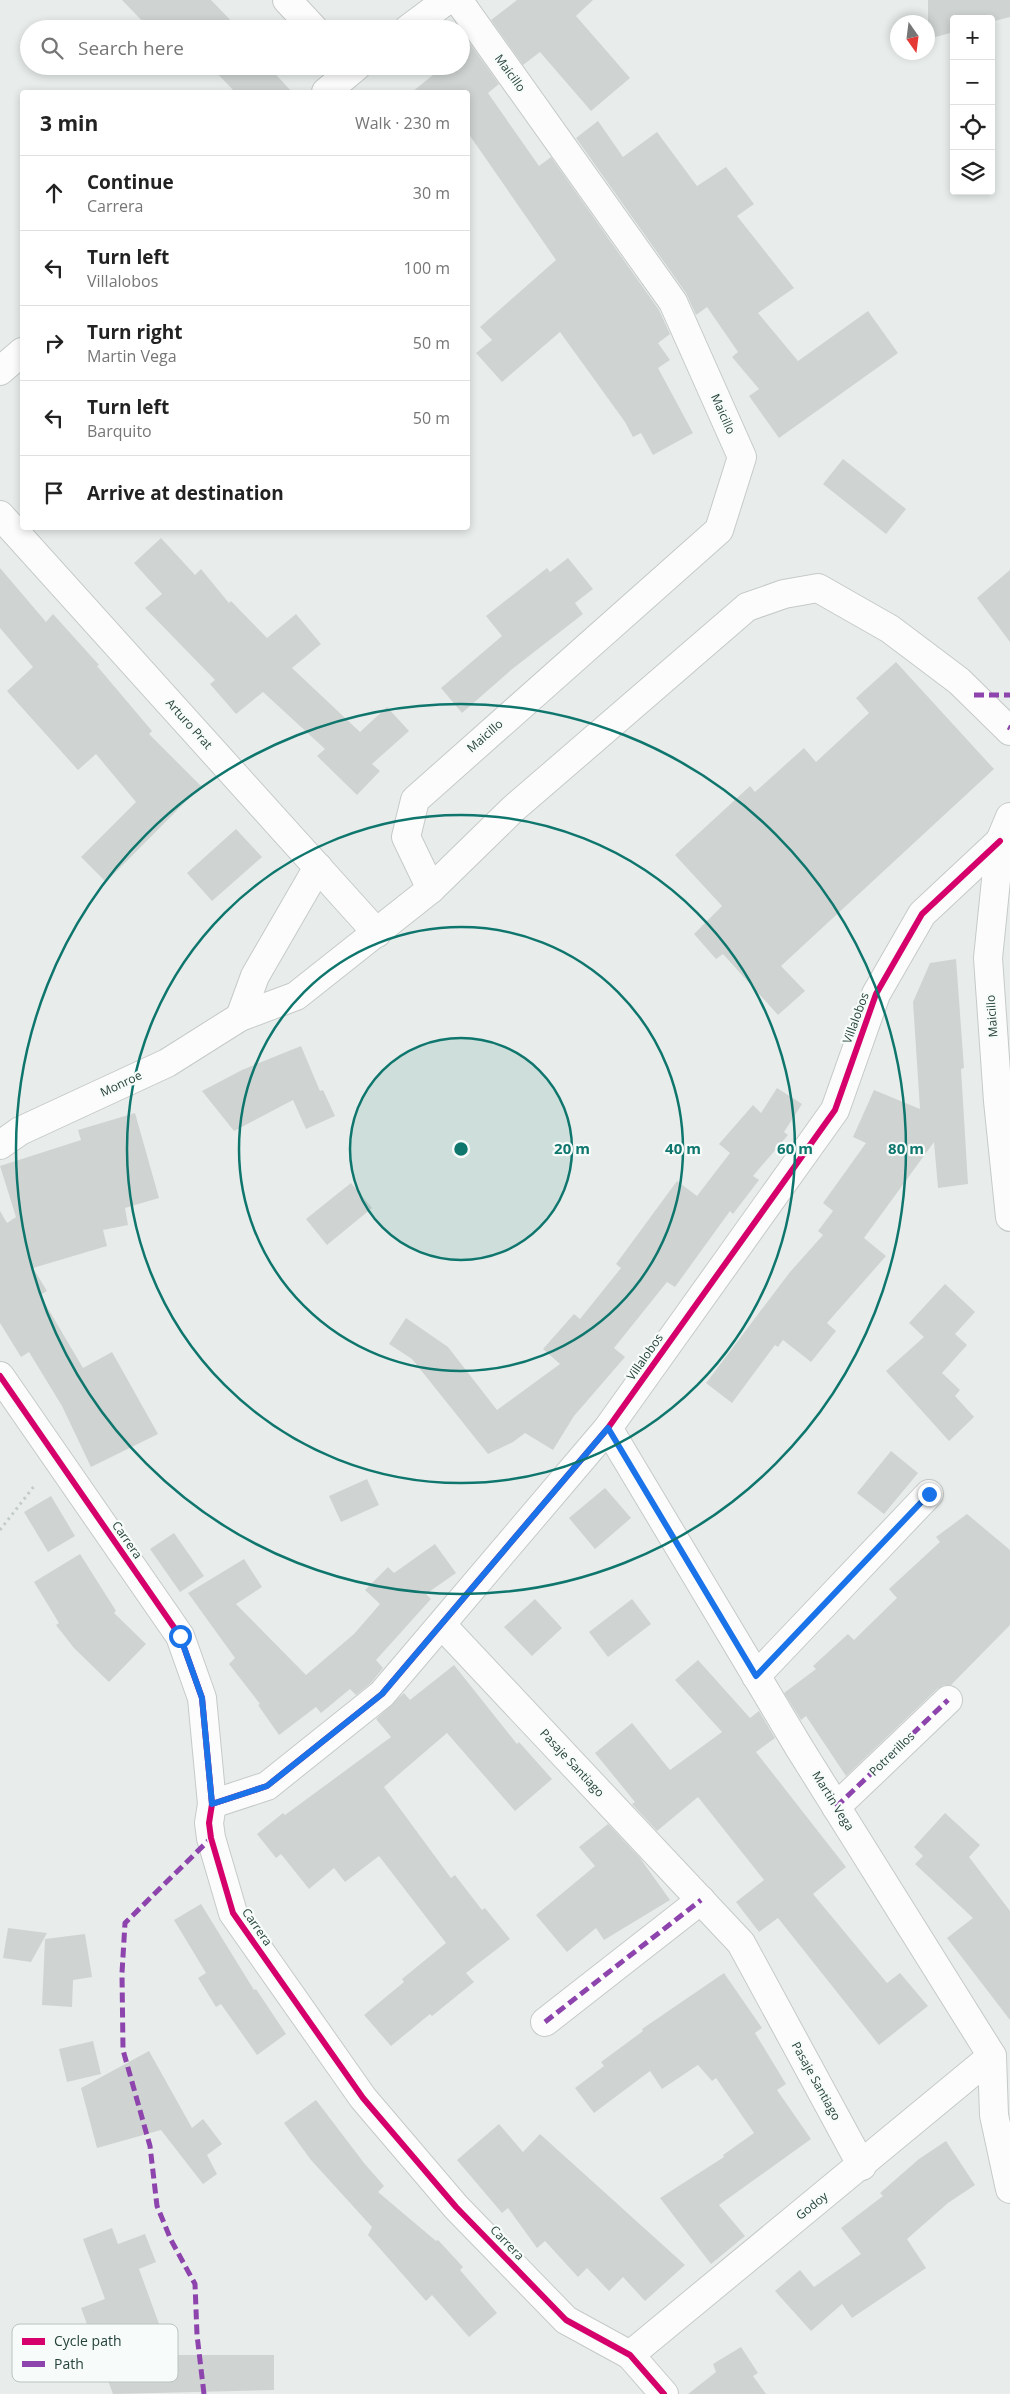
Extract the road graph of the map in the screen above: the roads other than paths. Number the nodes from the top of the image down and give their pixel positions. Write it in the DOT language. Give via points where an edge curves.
graph roads {
  1 [pos="287,0"];
  2 [pos="447,0"];
  3 [pos="458,0"];
  4 [pos="306,20"];
  5 [pos="420,20"];
  6 [pos="344,75"];
  7 [pos="328,90"];
  8 [pos="20,354"];
  9 [pos="0,371"];
  10 [pos="0,515"];
  11 [pos="1010,731"];
  12 [pos="1005,829"];
  13 [pos="318,867"];
  14 [pos="431,889"];
  15 [pos="377,933"];
  16 [pos="240,1017"];
  17 [pos="0,1144"];
  18 [pos="1010,1217"];
  19 [pos="0,1376"];
  20 [pos="608,1428"];
  21 [pos="929,1494"];
  22 [pos="442,1626"];
  23 [pos="756,1676"];
  24 [pos="948,1700"];
  25 [pos="212,1804"];
  26 [pos="836,1808"];
  27 [pos="701,1900"];
  28 [pos="545,2022"];
  29 [pos="992,2056"];
  30 [pos="862,2166"];
  31 [pos="1010,2189"];
  32 [pos="630,2355"];
  33 [pos="664,2394"];
  1 -- 4 [label="street"];
  2 -- 5 [label="street"];
  3 -- 14 [label="street, Maicillo" via="674,302 742,457 719,530 415,800 406,837"];
  6 -- 7 [label="street"];
  8 -- 9 [label="street"];
  10 -- 13 [label="street, Arturo Prat"];
  11 -- 14 [label="street" via="959,681 890,629 818,588 784,594 747,607 513,809"];
  12 -- 18 [label="street, Maicillo" via="988,958"];
  12 -- 20 [label="street, Villalobos" via="922,914 876,994 835,1110"];
  13 -- 15 [label="street, Arturo Prat"];
  13 -- 16 [label="street" via="256,976"];
  14 -- 15 [label="street, Monroe"];
  15 -- 16 [label="street, Monroe" via="296,996"];
  16 -- 17 [label="street, Monroe" via="167,1062 20,1131"];
  19 -- 25 [label="street, Carrera" via="180,1636 202,1698"];
  20 -- 22 [label="street, Villalobos"];
  20 -- 23 [label="street, Martin Vega"];
  21 -- 23 [label="street"];
  22 -- 25 [label="street, Villalobos" via="382,1694 267,1786"];
  22 -- 27 [label="street, Pasaje Santiago"];
  23 -- 26 [label="street, Martin Vega"];
  24 -- 26 [label="street, Potrerillos"];
  25 -- 32 [label="street, Carrera" via="211,1838 233,1913 363,2098 456,2206 566,2320"];
  26 -- 29 [label="street, Martin Vega"];
  27 -- 28 [label="street"];
  27 -- 30 [label="street, Pasaje Santiago" via="741,1942"];
  29 -- 30 [label="street, Godoy"];
  29 -- 31 [label="street" via="994,2115"];
  30 -- 32 [label="street, Godoy"];
  32 -- 33 [label="street, Carrera"];
}
